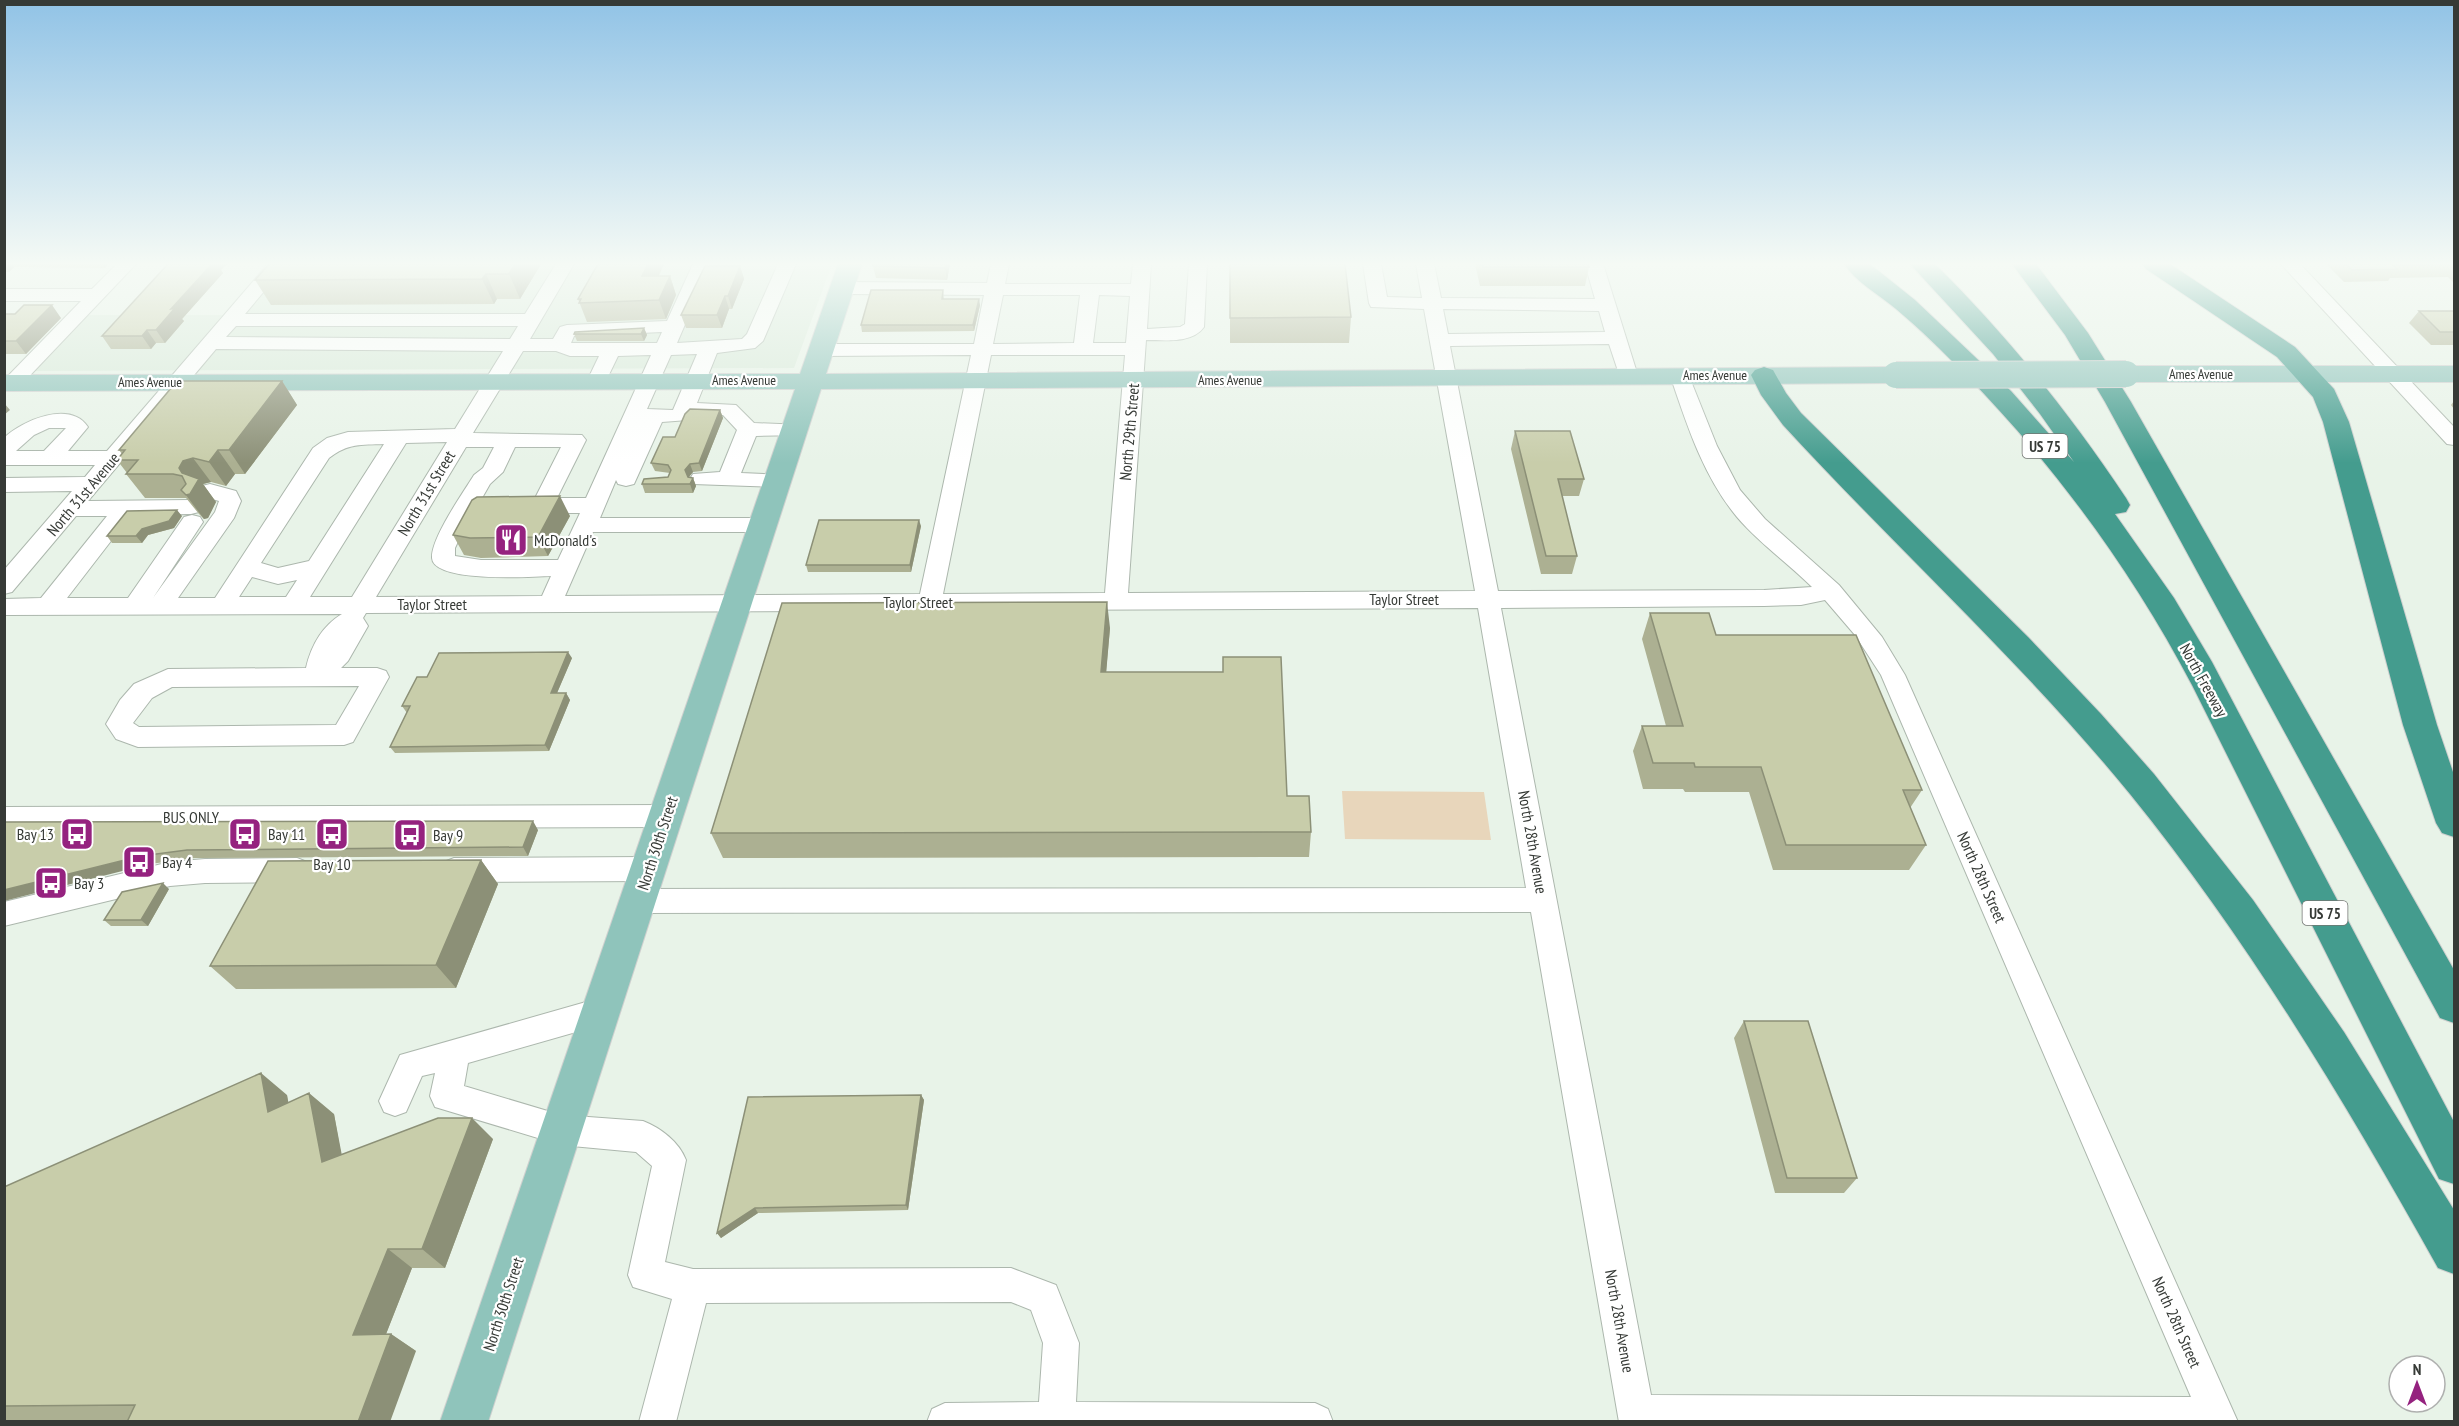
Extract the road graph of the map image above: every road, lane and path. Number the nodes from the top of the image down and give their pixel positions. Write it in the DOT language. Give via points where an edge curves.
graph roads {
  1 [pos="61,331"];
  2 [pos="221,331"];
  3 [pos="524,331"];
  4 [pos="565,331"];
  5 [pos="569,331"];
  6 [pos="654,331"];
  7 [pos="672,331"];
  8 [pos="759,331"];
  9 [pos="829,331"];
  10 [pos="986,331"];
  11 [pos="1085,331"];
  12 [pos="1138,331"];
  13 [pos="1188,331"];
  14 [pos="1438,331"];
  15 [pos="1615,331"];
  16 [pos="1932,331"];
  17 [pos="1986,331"];
  18 [pos="2074,331"];
  19 [pos="2082,331"];
  20 [pos="2256,331"];
  21 [pos="2352,331"];
  22 [pos="1617,338"];
  23 [pos="612,340"];
  24 [pos="1440,340"];
  25 [pos="1137,342"];
  26 [pos="210,343"];
  27 [pos="516,343"];
  28 [pos="665,347"];
  29 [pos="709,348"];
  30 [pos="1083,349"];
  31 [pos="822,350"];
  32 [pos="982,350"];
  33 [pos="2308,374"];
  34 [pos="2393,374"];
  35 [pos="2454,374"];
  36 [pos="1680,375"];
  37 [pos="1764,375"];
  38 [pos="1628,376"];
  39 [pos="1447,377"];
  40 [pos="650,380"];
  41 [pos="696,380"];
  42 [pos="494,381"];
  43 [pos="597,381"];
  44 [pos="812,381"];
  45 [pos="976,381"];
  46 [pos="1133,381"];
  47 [pos="177,382"];
  48 [pos="8,383"];
  49 [pos="2118,402"];
  50 [pos="684,409"];
  51 [pos="644,415"];
  52 [pos="748,429"];
  53 [pos="795,430"];
  54 [pos="400,436"];
  55 [pos="459,438"];
  56 [pos="2454,439"];
  57 [pos="508,440"];
  58 [pos="4,451"];
  59 [pos="4,458"];
  60 [pos="50,458"];
  61 [pos="112,459"];
  62 [pos="616,479"];
  63 [pos="650,479"];
  64 [pos="701,479"];
  65 [pos="728,479"];
  66 [pos="779,480"];
  67 [pos="4,484"];
  68 [pos="88,487"];
  69 [pos="210,490"];
  70 [pos="151,499"];
  71 [pos="69,509"];
  72 [pos="589,515"];
  73 [pos="764,525"];
  74 [pos="247,567"];
  75 [pos="317,567"];
  76 [pos="566,568"];
  77 [pos="4,586"];
  78 [pos="1831,591"];
  79 [pos="1488,599"];
  80 [pos="1116,600"];
  81 [pos="737,602"];
  82 [pos="930,602"];
  83 [pos="550,604"];
  84 [pos="222,605"];
  85 [pos="293,605"];
  86 [pos="48,606"];
  87 [pos="135,606"];
  88 [pos="160,606"];
  89 [pos="4,607"];
  90 [pos="355,612"];
  91 [pos="2195,661"];
  92 [pos="317,678"];
  93 [pos="666,816"];
  94 [pos="4,818"];
  95 [pos="2454,823"];
  96 [pos="327,870"];
  97 [pos="434,870"];
  98 [pos="643,885"];
  99 [pos="1544,900"];
  100 [pos="4,914"];
  101 [pos="2454,1006"];
  102 [pos="600,1012"];
  103 [pos="455,1053"];
  104 [pos="394,1101"];
  105 [pos="561,1130"];
  106 [pos="2454,1164"];
  107 [pos="2454,1252"];
  108 [pos="693,1286"];
  109 [pos="1637,1417"];
  110 [pos="2219,1419"];
  111 [pos="1056,1421"];
  112 [pos="464,1422"];
  113 [pos="657,1422"];
  114 [pos="945,1422"];
  115 [pos="1315,1422"];
  1 -- 48 [label="street"];
  2 -- 26 [label="street, North 31st Avenue"];
  3 -- 27 [label="street, North 31st Street"];
  4 -- 27 [label="street"];
  5 -- 23 [label="street"];
  6 -- 23 [label="street"];
  7 -- 28 [label="street"];
  8 -- 29 [label="street" via="748,344"];
  9 -- 31 [label="main road, North 30th Street"];
  10 -- 32 [label="street"];
  11 -- 30 [label="street"];
  12 -- 25 [label="street, North 29th Street"];
  13 -- 25 [label="street"];
  14 -- 24 [label="street, North 28th Avenue"];
  15 -- 22 [label="street"];
  16 -- 91 [label="highway, North Freeway / US 75" via="2052,454 2123,547"];
  17 -- 91 [label="highway" via="2060,420 2134,537"];
  18 -- 49 [label="highway"];
  19 -- 49 [label="highway"];
  20 -- 33 [label="highway" via="2278,345"];
  21 -- 34 [label="street"];
  22 -- 24 [label="street"];
  22 -- 38 [label="street"];
  23 -- 28 [label="street"];
  23 -- 43 [label="street"];
  24 -- 39 [label="street, North 28th Avenue"];
  25 -- 30 [label="street"];
  25 -- 46 [label="street, North 29th Street"];
  26 -- 27 [label="street"];
  26 -- 47 [label="street, North 31st Avenue"];
  27 -- 42 [label="street, North 31st Street"];
  28 -- 29 [label="street"];
  28 -- 40 [label="street"];
  29 -- 41 [label="street"];
  30 -- 32 [label="street"];
  31 -- 32 [label="street"];
  31 -- 44 [label="main road, North 30th Street"];
  32 -- 45 [label="street"];
  33 -- 34 [label="main road, Ames Avenue"];
  33 -- 37 [label="main road, Ames Avenue, bridge"];
  33 -- 95 [label="highway" via="2332,410 2420,725"];
  34 -- 35 [label="main road, Ames Avenue"];
  34 -- 56 [label="street"];
  36 -- 37 [label="main road, Ames Avenue"];
  36 -- 38 [label="main road, Ames Avenue"];
  36 -- 78 [label="street, North 28th Street" via="1713,461 1734,498"];
  37 -- 107 [label="highway" via="1776,400 1792,419 2066,698 2165,813 2264,946 2343,1063"];
  38 -- 39 [label="main road, Ames Avenue"];
  39 -- 46 [label="main road, Ames Avenue"];
  39 -- 79 [label="street, North 28th Avenue"];
  40 -- 41 [label="main road, Ames Avenue"];
  40 -- 43 [label="main road, Ames Avenue"];
  40 -- 51 [label="street"];
  41 -- 44 [label="main road, Ames Avenue"];
  41 -- 50 [label="street"];
  42 -- 43 [label="main road, Ames Avenue"];
  42 -- 47 [label="main road, Ames Avenue"];
  42 -- 55 [label="street, North 31st Street"];
  44 -- 45 [label="main road, Ames Avenue"];
  44 -- 53 [label="main road, North 30th Street"];
  45 -- 46 [label="main road, Ames Avenue"];
  45 -- 82 [label="street"];
  46 -- 80 [label="street, North 29th Street"];
  47 -- 48 [label="main road, Ames Avenue"];
  47 -- 61 [label="street, North 31st Avenue"];
  49 -- 101 [label="highway"];
  50 -- 51 [label="street" via="681,416"];
  50 -- 52 [label="street" via="729,409"];
  51 -- 62 [label="street"];
  52 -- 53 [label="street"];
  52 -- 65 [label="street"];
  53 -- 66 [label="main road, North 30th Street"];
  54 -- 55 [label="street"];
  54 -- 74 [label="street" via="348,439 324,450"];
  54 -- 75 [label="street"];
  55 -- 57 [label="street"];
  55 -- 90 [label="street, North 31st Street"];
  57 -- 72 [label="street" via="575,440 542,506"];
  57 -- 76 [label="street" via="458,522 443,560 469,568"];
  58 -- 60 [label="street" via="35,423 71,421 78,427"];
  59 -- 60 [label="street"];
  60 -- 61 [label="street"];
  61 -- 68 [label="street, North 31st Avenue"];
  62 -- 63 [label="street"];
  62 -- 72 [label="street"];
  64 -- 65 [label="street"];
  65 -- 66 [label="street"];
  66 -- 73 [label="main road, North 30th Street"];
  67 -- 68 [label="street"];
  68 -- 70 [label="street"];
  68 -- 71 [label="street, North 31st Avenue"];
  69 -- 88 [label="street" via="228,496 226,513"];
  70 -- 71 [label="street"];
  70 -- 86 [label="street"];
  70 -- 87 [label="street" via="192,515"];
  71 -- 77 [label="street, North 31st Avenue"];
  72 -- 73 [label="street"];
  72 -- 76 [label="street"];
  73 -- 81 [label="main road, North 30th Street"];
  74 -- 75 [label="street" via="278,576"];
  74 -- 84 [label="street"];
  75 -- 85 [label="street"];
  76 -- 83 [label="street"];
  78 -- 79 [label="street, Taylor Street" via="1764,598"];
  78 -- 110 [label="street, North 28th Street" via="1861,623 1899,686"];
  79 -- 80 [label="street, Taylor Street"];
  79 -- 99 [label="street, North 28th Avenue"];
  80 -- 82 [label="street, Taylor Street"];
  81 -- 82 [label="street, Taylor Street"];
  81 -- 83 [label="street, Taylor Street"];
  81 -- 93 [label="main road, North 30th Street"];
  83 -- 90 [label="street, Taylor Street"];
  84 -- 85 [label="street, Taylor Street"];
  84 -- 88 [label="street, Taylor Street"];
  85 -- 90 [label="street, Taylor Street"];
  86 -- 87 [label="street, Taylor Street"];
  86 -- 89 [label="street, Taylor Street"];
  87 -- 88 [label="street, Taylor Street"];
  90 -- 92 [label="street, North 31st Street" via="329,641"];
  91 -- 106 [label="highway, North Freeway / US 75"];
  92 -- 92 [label="street" via="168,678 143,691 119,724 138,738 344,735 377,677"];
  93 -- 94 [label="street, BUS ONLY"];
  93 -- 98 [label="main road, North 30th Street"];
  96 -- 100 [label="street" via="170,874"];
  97 -- 98 [label="street"];
  98 -- 99 [label="street"];
  98 -- 102 [label="main road, North 30th Street"];
  99 -- 109 [label="street, North 28th Avenue"];
  102 -- 103 [label="street"];
  102 -- 105 [label="main road, North 30th Street"];
  103 -- 104 [label="street" via="411,1065"];
  103 -- 105 [label="street" via="446,1096"];
  105 -- 108 [label="street" via="643,1137 670,1160 645,1275"];
  105 -- 112 [label="main road, North 30th Street"];
  108 -- 111 [label="street" via="1011,1285 1044,1297 1061,1343"];
  108 -- 113 [label="street"];
  109 -- 110 [label="street"];
  111 -- 114 [label="street"];
  111 -- 115 [label="street"];
}
